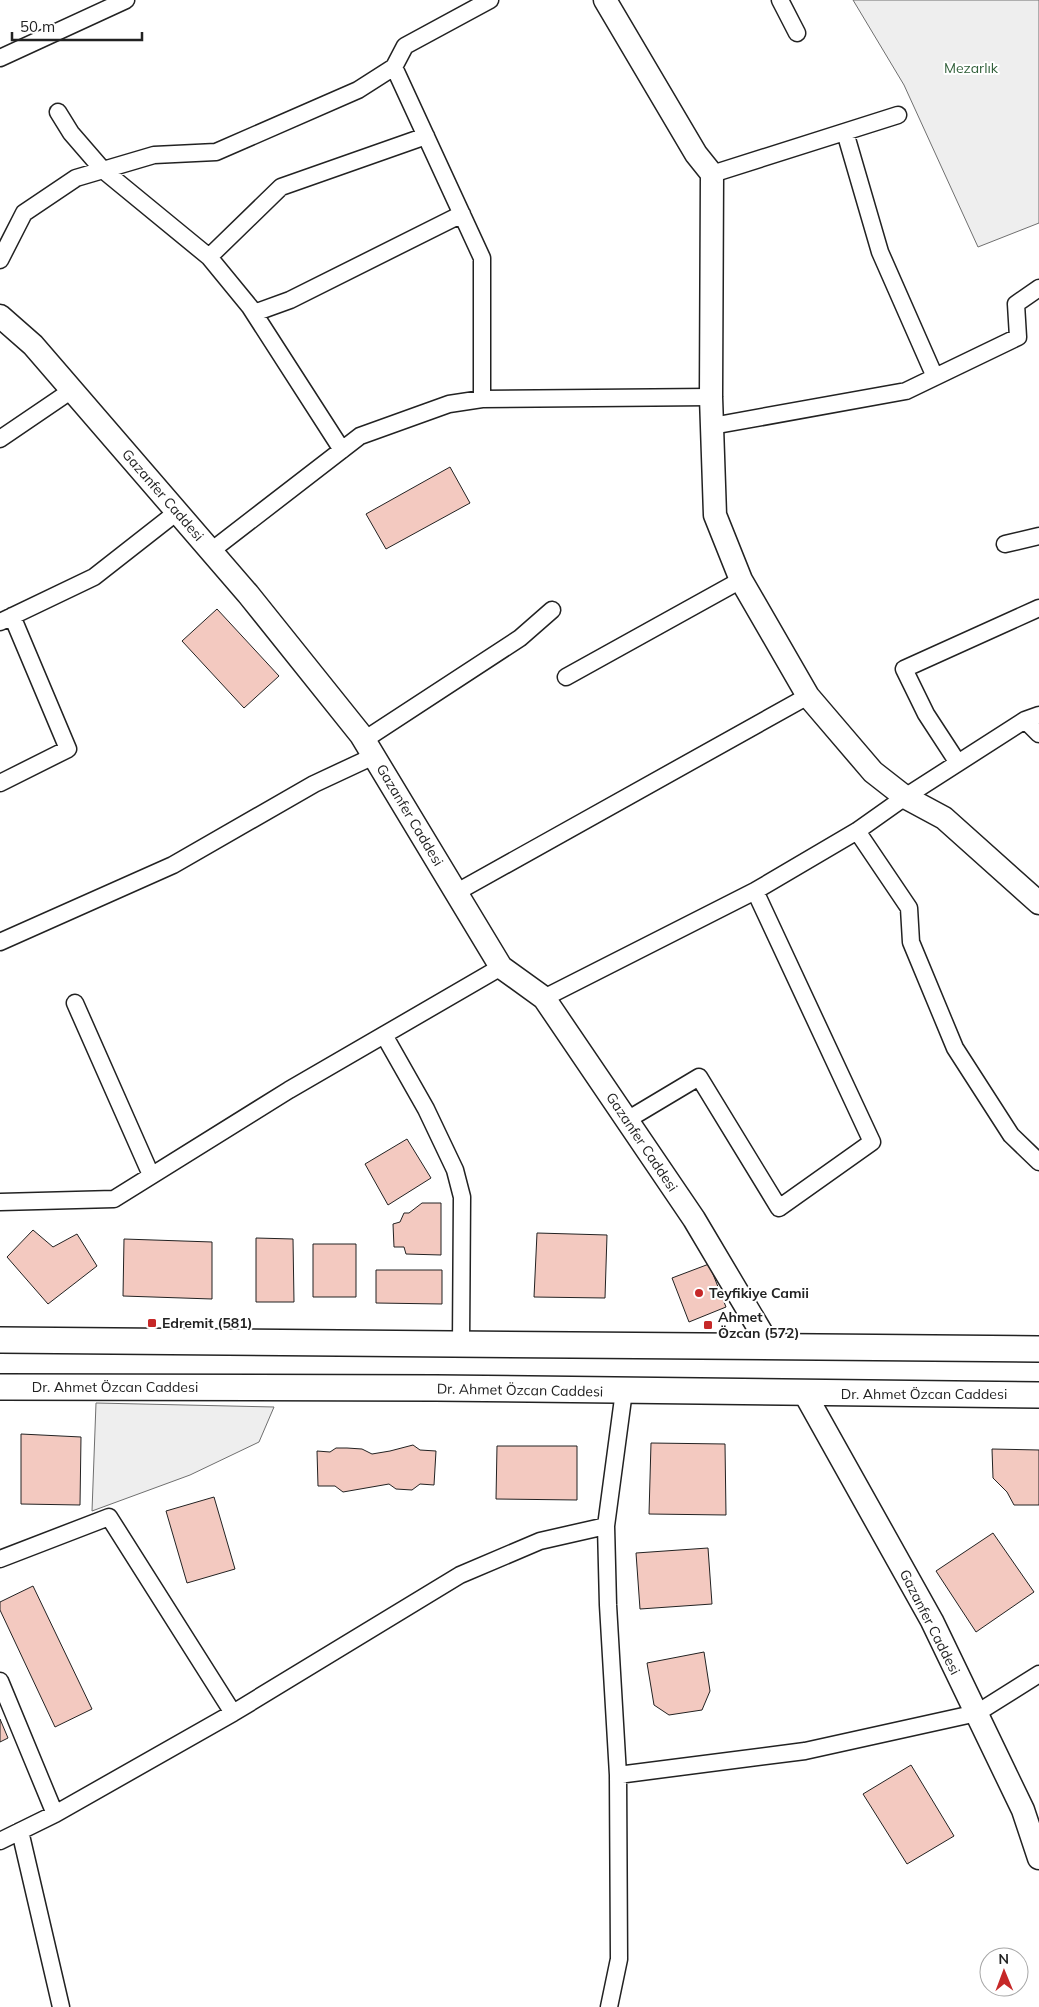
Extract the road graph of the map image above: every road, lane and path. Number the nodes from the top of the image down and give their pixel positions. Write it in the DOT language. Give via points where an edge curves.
graph roads {
  1 [pos="126,0"];
  2 [pos="490,0"];
  3 [pos="605,0"];
  4 [pos="780,0"];
  5 [pos="797,33"];
  6 [pos="0,58"];
  7 [pos="394,67"];
  8 [pos="58,112"];
  9 [pos="898,115"];
  10 [pos="845,132"];
  11 [pos="426,136"];
  12 [pos="103,170"];
  13 [pos="712,174"];
  14 [pos="462,214"];
  15 [pos="209,258"];
  16 [pos="0,260"];
  17 [pos="1039,288"];
  18 [pos="254,312"];
  19 [pos="0,316"];
  20 [pos="935,377"];
  21 [pos="72,390"];
  22 [pos="711,397"];
  23 [pos="482,399"];
  24 [pos="712,426"];
  25 [pos="0,440"];
  26 [pos="342,450"];
  27 [pos="177,512"];
  28 [pos="1039,536"];
  29 [pos="1005,544"];
  30 [pos="211,551"];
  31 [pos="741,580"];
  32 [pos="1039,608"];
  33 [pos="552,610"];
  34 [pos="6,619"];
  35 [pos="566,677"];
  36 [pos="808,696"];
  37 [pos="1032,718"];
  38 [pos="1039,734"];
  39 [pos="369,748"];
  40 [pos="958,763"];
  41 [pos="0,783"];
  42 [pos="905,797"];
  43 [pos="857,831"];
  44 [pos="755,891"];
  45 [pos="457,892"];
  46 [pos="1036,895"];
  47 [pos="0,942"];
  48 [pos="500,967"];
  49 [pos="544,998"];
  50 [pos="75,1004"];
  51 [pos="384,1035"];
  52 [pos="627,1120"];
  53 [pos="1039,1162"];
  54 [pos="152,1175"];
  55 [pos="0,1202"];
  56 [pos="0,1340"];
  57 [pos="461,1344"];
  58 [pos="770,1347"];
  59 [pos="1039,1349"];
  60 [pos="0,1387"];
  61 [pos="624,1391"];
  62 [pos="806,1394"];
  63 [pos="1039,1395"];
  64 [pos="606,1526"];
  65 [pos="0,1559"];
  66 [pos="1039,1674"];
  67 [pos="0,1682"];
  68 [pos="233,1712"];
  69 [pos="977,1713"];
  70 [pos="618,1775"];
  71 [pos="55,1814"];
  72 [pos="20,1831"];
  73 [pos="0,1841"];
  74 [pos="1039,1858"];
  75 [pos="61,2007"];
  76 [pos="610,2007"];
  1 -- 6 [label="street"];
  2 -- 7 [label="street" via="405,46"];
  3 -- 13 [label="street" via="696,154"];
  4 -- 5 [label="street"];
  7 -- 11 [label="street"];
  7 -- 12 [label="street" via="358,90 216,152 154,155"];
  8 -- 12 [label="street" via="71,133"];
  9 -- 10 [label="street"];
  10 -- 13 [label="street"];
  10 -- 20 [label="street" via="880,252"];
  11 -- 14 [label="street"];
  11 -- 15 [label="street" via="281,186"];
  12 -- 15 [label="street"];
  12 -- 16 [label="street" via="76,178 24,213"];
  13 -- 22 [label="street"];
  14 -- 18 [label="street" via="290,300"];
  14 -- 23 [label="street" via="482,258"];
  15 -- 18 [label="street"];
  17 -- 20 [label="street" via="1016,304 1018,337"];
  18 -- 26 [label="street"];
  19 -- 21 [label="street, Gazanfer Caddesi" via="33,345"];
  20 -- 24 [label="street" via="906,391"];
  21 -- 25 [label="street"];
  21 -- 27 [label="street, Gazanfer Caddesi"];
  22 -- 23 [label="street"];
  22 -- 24 [label="street"];
  23 -- 26 [label="street" via="449,404 360,436"];
  24 -- 31 [label="street" via="715,515"];
  26 -- 30 [label="street"];
  27 -- 30 [label="street, Gazanfer Caddesi"];
  27 -- 34 [label="street" via="94,577"];
  28 -- 29 [label="street"];
  30 -- 39 [label="street, Gazanfer Caddesi"];
  31 -- 35 [label="street"];
  31 -- 36 [label="street"];
  32 -- 40 [label="street" via="904,669 926,714"];
  33 -- 39 [label="street" via="520,638"];
  34 -- 41 [label="street" via="68,749"];
  36 -- 42 [label="street" via="873,772"];
  36 -- 45 [label="street"];
  37 -- 38 [label="street"];
  37 -- 40 [label="street"];
  39 -- 45 [label="street, Gazanfer Caddesi"];
  39 -- 47 [label="street" via="314,784 173,865"];
  40 -- 42 [label="street"];
  42 -- 43 [label="street"];
  42 -- 46 [label="street" via="944,818"];
  43 -- 44 [label="street"];
  43 -- 53 [label="street" via="909,908 911,942 955,1048 1011,1136"];
  44 -- 49 [label="street"];
  44 -- 52 [label="street" via="872,1142 779,1208 700,1077"];
  45 -- 48 [label="street, Gazanfer Caddesi"];
  48 -- 49 [label="street, Gazanfer Caddesi"];
  48 -- 51 [label="street"];
  49 -- 52 [label="street, Gazanfer Caddesi"];
  50 -- 54 [label="street"];
  51 -- 54 [label="street"];
  51 -- 57 [label="street" via="434,1126 455,1170 462,1197"];
  52 -- 58 [label="street, Gazanfer Caddesi" via="694,1219"];
  54 -- 55 [label="street" via="114,1199"];
  56 -- 57 [label="main road"];
  57 -- 58 [label="main road"];
  58 -- 59 [label="main road"];
  60 -- 61 [label="main road, Dr. Ahmet Özcan Caddesi"];
  61 -- 62 [label="main road, Dr. Ahmet Özcan Caddesi"];
  61 -- 64 [label="street"];
  62 -- 63 [label="main road, Dr. Ahmet Özcan Caddesi"];
  62 -- 69 [label="street, Gazanfer Caddesi" via="932,1621"];
  64 -- 68 [label="street" via="540,1541 460,1575"];
  64 -- 70 [label="street"];
  65 -- 68 [label="street" via="109,1517"];
  66 -- 69 [label="street"];
  67 -- 71 [label="street"];
  68 -- 71 [label="street"];
  69 -- 70 [label="street" via="806,1750"];
  69 -- 74 [label="street, Gazanfer Caddesi" via="1023,1810"];
  70 -- 76 [label="street" via="619,1958"];
  71 -- 72 [label="street"];
  72 -- 73 [label="street"];
  72 -- 75 [label="street"];
}
